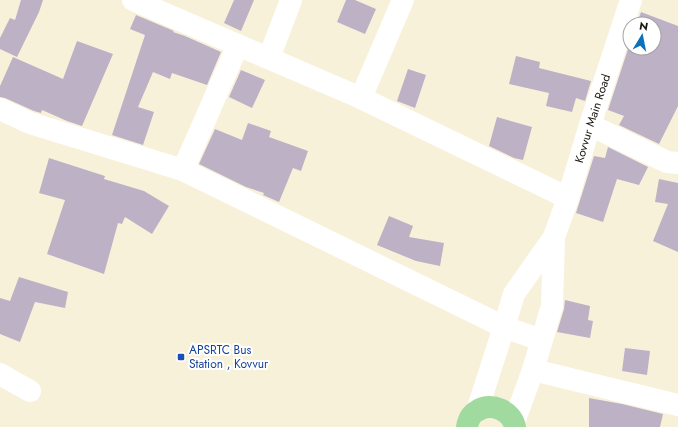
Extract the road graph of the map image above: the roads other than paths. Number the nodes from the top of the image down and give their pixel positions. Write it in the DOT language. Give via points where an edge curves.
graph roads {
  1 [pos="133,0"];
  2 [pos="291,0"];
  3 [pos="403,0"];
  4 [pos="631,0"];
  5 [pos="238,45"];
  6 [pos="269,58"];
  7 [pos="361,98"];
  8 [pos="0,109"];
  9 [pos="590,125"];
  10 [pos="678,164"];
  11 [pos="183,170"];
  12 [pos="568,198"];
  13 [pos="554,237"];
  14 [pos="504,327"];
  15 [pos="541,340"];
  16 [pos="533,370"];
  17 [pos="0,374"];
  18 [pos="30,391"];
  19 [pos="678,405"];
  20 [pos="472,419"];
  21 [pos="515,425"];
  1 -- 5 [label="street"];
  2 -- 6 [label="street"];
  3 -- 7 [label="street"];
  4 -- 9 [label="street, Kovvur Main Road"];
  5 -- 6 [label="street"];
  5 -- 11 [label="street"];
  6 -- 7 [label="street"];
  7 -- 12 [label="street"];
  8 -- 11 [label="street" via="30,123"];
  9 -- 10 [label="street" via="667,162"];
  9 -- 12 [label="street, Kovvur Main Road"];
  11 -- 14 [label="street"];
  12 -- 13 [label="street, Kovvur Main Road"];
  13 -- 14 [label="street, Kovvur Main Road" via="514,294"];
  13 -- 15 [label="street, Kovvur Main Road" via="552,306"];
  14 -- 15 [label="street"];
  14 -- 20 [label="street, Kovvur Main Road"];
  15 -- 16 [label="street, Kovvur Main Road"];
  16 -- 19 [label="street"];
  16 -- 21 [label="street, Kovvur Main Road"];
  17 -- 18 [label="street"];
  20 -- 21 [label="main road" via="485,407 495,407 510,415"];
}
